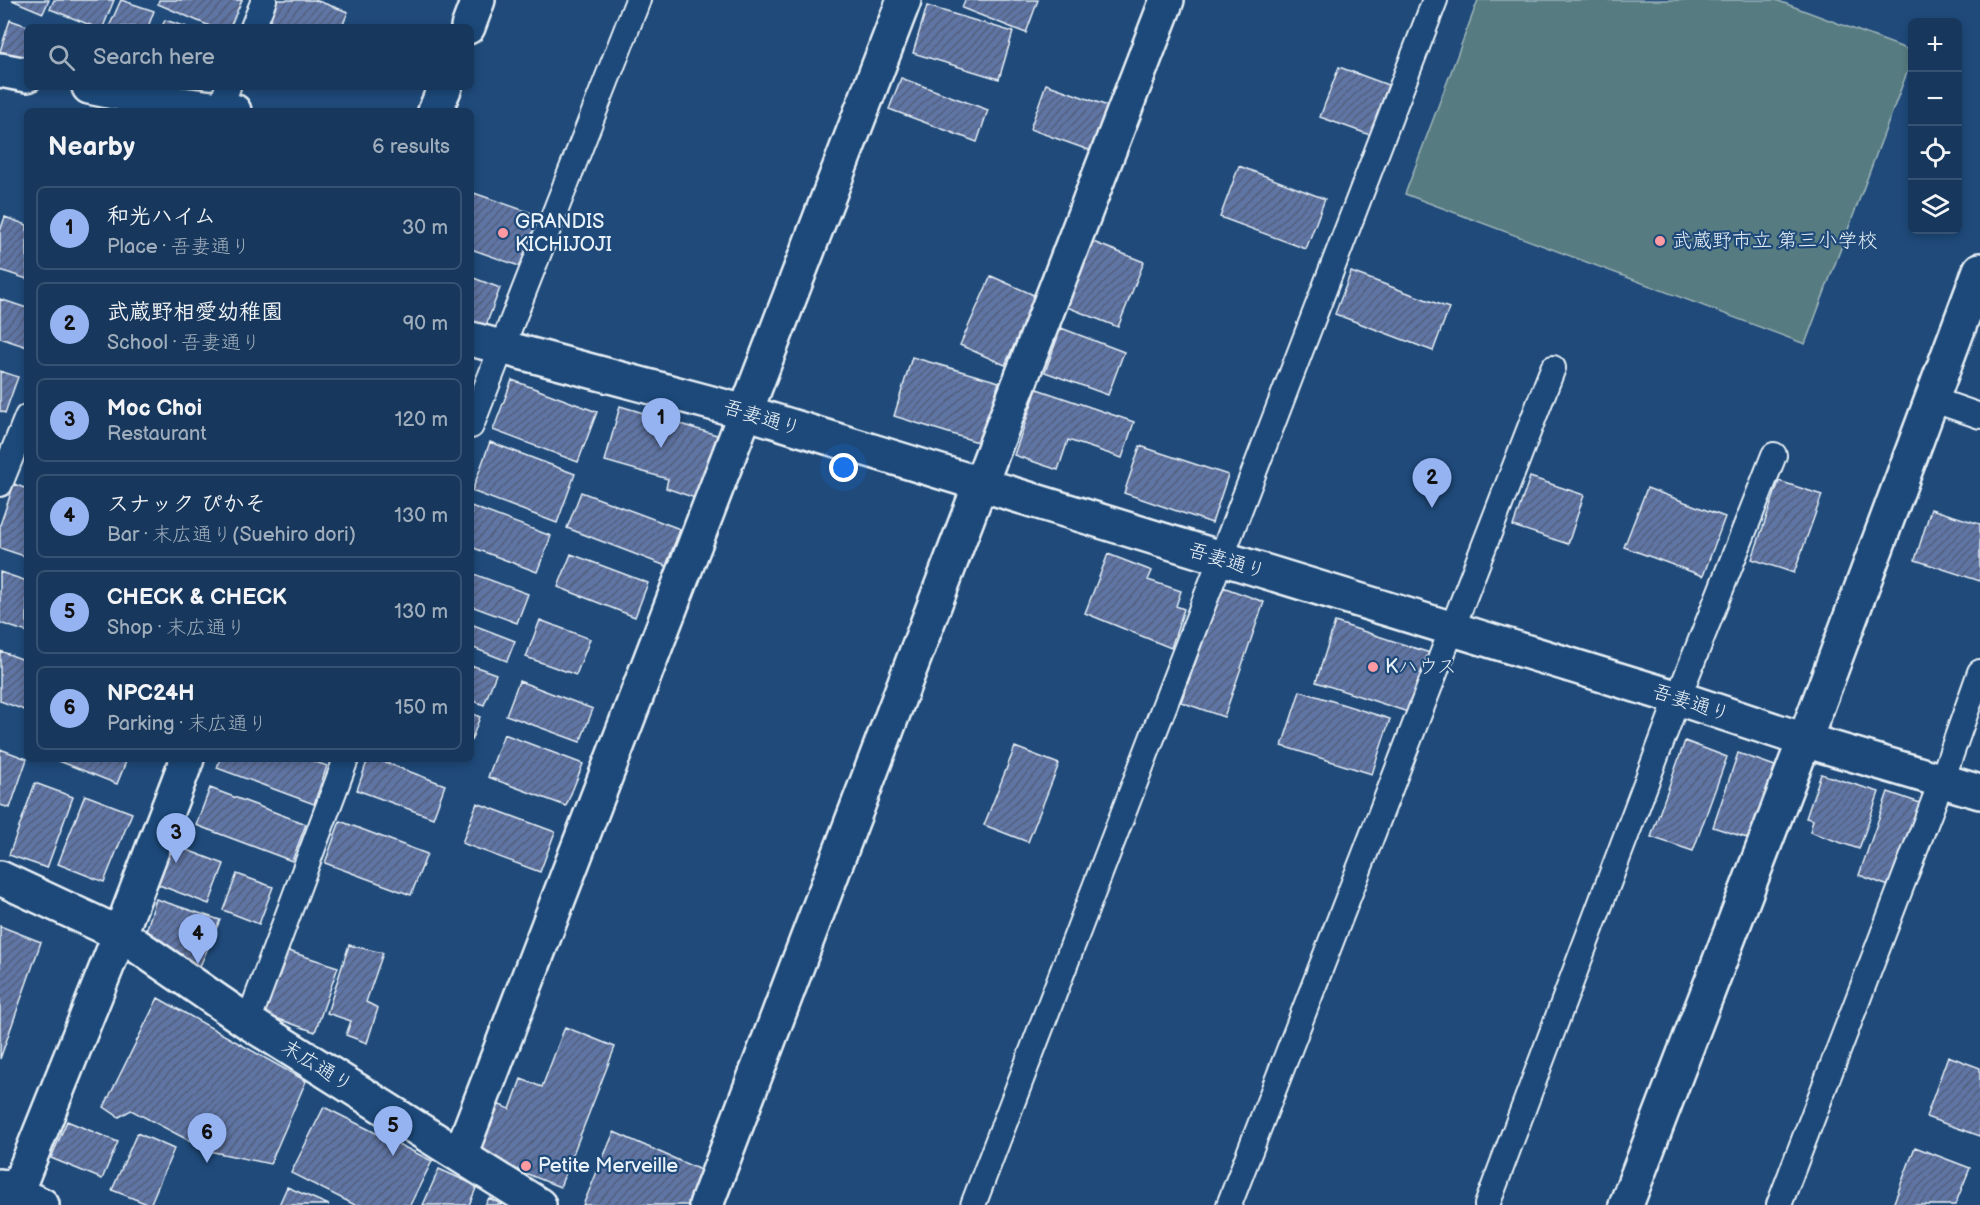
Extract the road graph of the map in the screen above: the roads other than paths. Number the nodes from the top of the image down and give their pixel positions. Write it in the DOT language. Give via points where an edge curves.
graph roads {
  1 [pos="264,0"];
  2 [pos="478,0"];
  3 [pos="638,0"];
  4 [pos="904,0"];
  5 [pos="1167,0"];
  6 [pos="1435,0"];
  7 [pos="254,24"];
  8 [pos="469,24"];
  9 [pos="0,70"];
  10 [pos="24,74"];
  11 [pos="99,90"];
  12 [pos="444,90"];
  13 [pos="227,102"];
  14 [pos="151,105"];
  15 [pos="436,108"];
  16 [pos="1980,270"];
  17 [pos="486,343"];
  18 [pos="1553,368"];
  19 [pos="1931,399"];
  20 [pos="474,409"];
  21 [pos="745,412"];
  22 [pos="1980,416"];
  23 [pos="24,424"];
  24 [pos="1774,455"];
  25 [pos="0,484"];
  26 [pos="980,485"];
  27 [pos="1221,559"];
  28 [pos="1452,629"];
  29 [pos="1980,672"];
  30 [pos="1678,698"];
  31 [pos="1804,740"];
  32 [pos="186,762"];
  33 [pos="345,762"];
  34 [pos="1942,780"];
  35 [pos="1980,792"];
  36 [pos="0,878"];
  37 [pos="120,934"];
  38 [pos="248,1022"];
  39 [pos="460,1155"];
  40 [pos="17,1197"];
  41 [pos="539,1205"];
  42 [pos="706,1205"];
  43 [pos="973,1205"];
  44 [pos="1229,1205"];
  45 [pos="1487,1205"];
  46 [pos="1626,1205"];
  47 [pos="1779,1205"];
  1 -- 7 [label="lane"];
  2 -- 8 [label="street"];
  3 -- 17 [label="lane"];
  4 -- 21 [label="street"];
  5 -- 26 [label="street"];
  6 -- 27 [label="lane"];
  9 -- 10 [label="street"];
  11 -- 14 [label="street"];
  12 -- 15 [label="street"];
  13 -- 14 [label="street"];
  16 -- 19 [label="street"];
  17 -- 20 [label="lane"];
  17 -- 21 [label="street, 吾妻通り"];
  18 -- 28 [label="lane"];
  19 -- 22 [label="lane"];
  19 -- 31 [label="street"];
  21 -- 26 [label="street, 吾妻通り"];
  21 -- 39 [label="street"];
  23 -- 25 [label="lane"];
  24 -- 30 [label="lane"];
  26 -- 27 [label="street, 吾妻通り"];
  26 -- 42 [label="street"];
  27 -- 28 [label="street, 吾妻通り"];
  27 -- 43 [label="lane"];
  28 -- 30 [label="street, 吾妻通り"];
  28 -- 44 [label="lane"];
  29 -- 34 [label="lane"];
  30 -- 31 [label="street, 吾妻通り"];
  30 -- 45 [label="lane"];
  31 -- 34 [label="street, 吾妻通り"];
  31 -- 46 [label="street"];
  32 -- 37 [label="street"];
  33 -- 38 [label="lane"];
  34 -- 35 [label="street, 吾妻通り"];
  34 -- 47 [label="lane"];
  36 -- 37 [label="street"];
  37 -- 38 [label="street, 末広通り"];
  37 -- 40 [label="street"];
  38 -- 39 [label="street, 末広通り"];
  39 -- 41 [label="street, 末広通り"];
}
